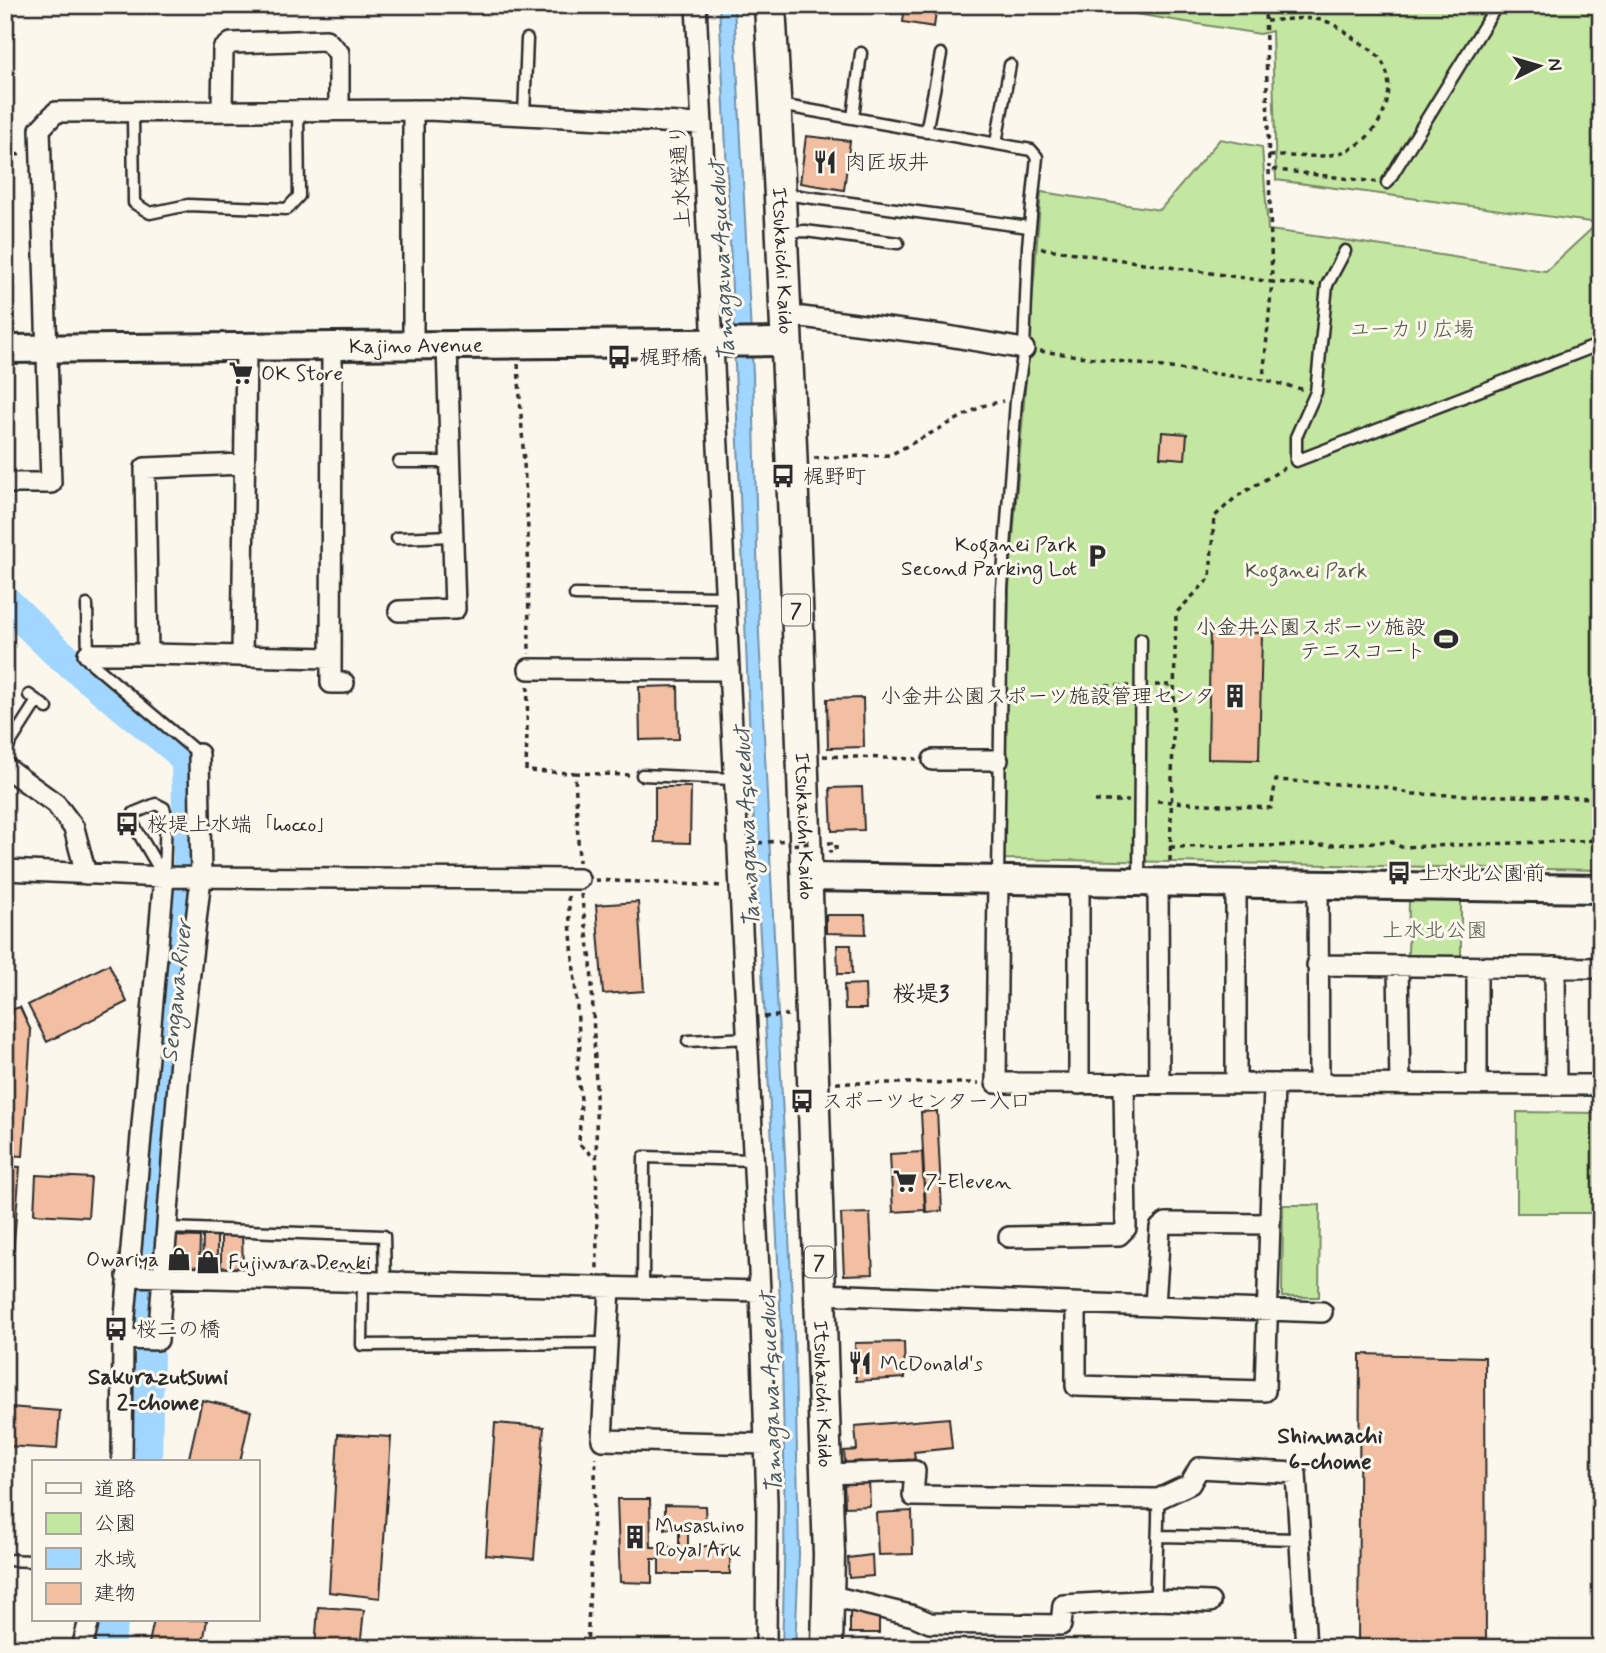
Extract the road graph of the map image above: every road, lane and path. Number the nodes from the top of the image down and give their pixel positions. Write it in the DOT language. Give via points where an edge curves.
graph roads {
  1 [pos="696,5"];
  2 [pos="770,5"];
  3 [pos="1265,5"];
  4 [pos="1497,5"];
  5 [pos="1266,21"];
  6 [pos="527,39"];
  7 [pos="861,52"];
  8 [pos="941,54"];
  9 [pos="1010,65"];
  10 [pos="776,108"];
  11 [pos="222,110"];
  12 [pos="339,110"];
  13 [pos="413,110"];
  14 [pos="298,111"];
  15 [pos="133,114"];
  16 [pos="524,115"];
  17 [pos="853,118"];
  18 [pos="700,124"];
  19 [pos="926,132"];
  20 [pos="996,143"];
  21 [pos="1269,156"];
  22 [pos="1269,169"];
  23 [pos="1387,183"];
  24 [pos="780,194"];
  25 [pos="1029,227"];
  26 [pos="782,233"];
  27 [pos="898,243"];
  28 [pos="1028,246"];
  29 [pos="1345,251"];
  30 [pos="1272,282"];
  31 [pos="1327,285"];
  32 [pos="777,335"];
  33 [pos="717,344"];
  34 [pos="1601,344"];
  35 [pos="517,345"];
  36 [pos="413,346"];
  37 [pos="447,346"];
  38 [pos="332,347"];
  39 [pos="46,348"];
  40 [pos="5,349"];
  41 [pos="246,349"];
  42 [pos="1024,349"];
  43 [pos="1263,380"];
  44 [pos="1316,392"];
  45 [pos="1016,401"];
  46 [pos="790,459"];
  47 [pos="449,461"];
  48 [pos="1296,461"];
  49 [pos="400,462"];
  50 [pos="243,464"];
  51 [pos="5,483"];
  52 [pos="452,536"];
  53 [pos="397,538"];
  54 [pos="575,595"];
  55 [pos="726,597"];
  56 [pos="87,605"];
  57 [pos="399,611"];
  58 [pos="1141,639"];
  59 [pos="89,654"];
  60 [pos="148,654"];
  61 [pos="242,656"];
  62 [pos="331,659"];
  63 [pos="529,669"];
  64 [pos="729,670"];
  65 [pos="345,683"];
  66 [pos="1155,685"];
  67 [pos="1174,685"];
  68 [pos="1096,686"];
  69 [pos="1131,686"];
  70 [pos="47,709"];
  71 [pos="5,751"];
  72 [pos="200,754"];
  73 [pos="802,756"];
  74 [pos="933,760"];
  75 [pos="998,760"];
  76 [pos="5,767"];
  77 [pos="575,773"];
  78 [pos="642,775"];
  79 [pos="733,779"];
  80 [pos="1601,798"];
  81 [pos="1095,801"];
  82 [pos="1131,801"];
  83 [pos="1157,801"];
  84 [pos="1171,801"];
  85 [pos="1601,840"];
  86 [pos="812,843"];
  87 [pos="748,844"];
  88 [pos="1170,847"];
  89 [pos="5,870"];
  90 [pos="86,874"];
  91 [pos="169,877"];
  92 [pos="805,877"];
  93 [pos="201,878"];
  94 [pos="998,878"];
  95 [pos="573,879"];
  96 [pos="1079,879"];
  97 [pos="1155,880"];
  98 [pos="1237,882"];
  99 [pos="1318,883"];
  100 [pos="740,886"];
  101 [pos="1601,889"];
  102 [pos="1317,965"];
  103 [pos="1398,966"];
  104 [pos="1477,967"];
  105 [pos="1555,967"];
  106 [pos="1601,968"];
  107 [pos="792,1015"];
  108 [pos="757,1018"];
  109 [pos="748,1038"];
  110 [pos="688,1041"];
  111 [pos="813,1083"];
  112 [pos="996,1083"];
  113 [pos="1124,1083"];
  114 [pos="1236,1083"];
  115 [pos="1079,1084"];
  116 [pos="1158,1084"];
  117 [pos="1274,1084"];
  118 [pos="1319,1084"];
  119 [pos="1400,1084"];
  120 [pos="1476,1084"];
  121 [pos="1556,1084"];
  122 [pos="1601,1085"];
  123 [pos="595,1158"];
  124 [pos="753,1160"];
  125 [pos="1267,1224"];
  126 [pos="168,1228"];
  127 [pos="1009,1237"];
  128 [pos="127,1276"];
  129 [pos="164,1278"];
  130 [pos="363,1282"];
  131 [pos="385,1282"];
  132 [pos="603,1287"];
  133 [pos="643,1287"];
  134 [pos="760,1291"];
  135 [pos="820,1294"];
  136 [pos="1076,1304"];
  137 [pos="1155,1305"];
  138 [pos="1266,1309"];
  139 [pos="1322,1312"];
  140 [pos="123,1339"];
  141 [pos="606,1343"];
  142 [pos="766,1444"];
  143 [pos="596,1453"];
  144 [pos="122,1460"];
  145 [pos="826,1474"];
  146 [pos="1158,1499"];
  147 [pos="1159,1536"];
  148 [pos="1301,1539"];
  149 [pos="5,1560"];
  150 [pos="32,1561"];
  151 [pos="828,1595"];
  152 [pos="1156,1600"];
  153 [pos="1210,1602"];
  154 [pos="88,1622"];
  155 [pos="82,1648"];
  156 [pos="587,1648"];
  157 [pos="766,1648"];
  158 [pos="827,1648"];
  159 [pos="1306,1648"];
  1 -- 18 [label="street, 上水桜通り"];
  2 -- 10 [label="main road, Itsukaichi Kaido / 7"];
  3 -- 5 [label="path"];
  4 -- 23 [label="lane"];
  5 -- 21 [label="path"];
  5 -- 21 [label="path" via="1310,19 1335,25 1378,56 1389,78 1389,98 1361,143 1339,154"];
  6 -- 16 [label="lane"];
  7 -- 17 [label="lane"];
  8 -- 19 [label="lane"];
  9 -- 20 [label="lane"];
  10 -- 17 [label="lane"];
  10 -- 24 [label="main road, Itsukaichi Kaido / 7"];
  11 -- 12 [label="street" via="223,50 231,43 326,40 339,53"];
  11 -- 14 [label="street"];
  11 -- 15 [label="street"];
  12 -- 13 [label="street"];
  12 -- 14 [label="street"];
  13 -- 16 [label="street"];
  13 -- 36 [label="street"];
  14 -- 15 [label="lane" via="299,196 287,209 188,205 149,213 134,203"];
  15 -- 39 [label="street" via="56,112 40,129"];
  16 -- 18 [label="street"];
  17 -- 19 [label="lane"];
  18 -- 33 [label="street, 上水桜通り"];
  19 -- 20 [label="lane"];
  20 -- 25 [label="lane" via="1031,150 1037,157"];
  21 -- 22 [label="path"];
  22 -- 23 [label="path"];
  22 -- 30 [label="path"];
  24 -- 25 [label="lane"];
  24 -- 26 [label="main road, Itsukaichi Kaido / 7"];
  25 -- 28 [label="lane"];
  26 -- 27 [label="lane" via="805,231"];
  26 -- 32 [label="main road, Itsukaichi Kaido / 7"];
  28 -- 30 [label="path"];
  28 -- 42 [label="lane"];
  29 -- 31 [label="lane"];
  30 -- 31 [label="path"];
  30 -- 43 [label="path"];
  31 -- 44 [label="lane"];
  32 -- 33 [label="street, Kajino Avenue"];
  32 -- 42 [label="street" via="802,317"];
  32 -- 46 [label="main road, Itsukaichi Kaido / 7"];
  33 -- 35 [label="street, Kajino Avenue"];
  33 -- 55 [label="street, 上水桜通り"];
  34 -- 48 [label="lane"];
  35 -- 37 [label="street, Kajino Avenue"];
  35 -- 63 [label="path" via="528,530"];
  36 -- 37 [label="street, Kajino Avenue"];
  36 -- 38 [label="street, Kajino Avenue"];
  37 -- 47 [label="street"];
  38 -- 41 [label="street, Kajino Avenue"];
  38 -- 62 [label="street"];
  39 -- 40 [label="street, Kajino Avenue"];
  39 -- 41 [label="street, Kajino Avenue"];
  39 -- 51 [label="street" via="51,483"];
  41 -- 50 [label="street"];
  42 -- 43 [label="path"];
  42 -- 45 [label="lane"];
  43 -- 44 [label="path"];
  44 -- 48 [label="lane" via="1296,437"];
  45 -- 46 [label="path" via="982,406 890,455"];
  45 -- 75 [label="lane" via="1002,588"];
  46 -- 73 [label="main road, Itsukaichi Kaido / 7"];
  47 -- 49 [label="lane"];
  47 -- 52 [label="street"];
  48 -- 67 [label="path" via="1236,496 1214,517 1210,578 1176,613"];
  50 -- 60 [label="street" via="145,468"];
  50 -- 61 [label="street"];
  52 -- 53 [label="lane"];
  52 -- 57 [label="street" via="455,609"];
  54 -- 55 [label="lane"];
  55 -- 64 [label="street, 上水桜通り"];
  56 -- 59 [label="lane"];
  58 -- 97 [label="lane"];
  59 -- 60 [label="street"];
  59 -- 72 [label="lane" via="88,660"];
  60 -- 61 [label="street"];
  61 -- 62 [label="street"];
  62 -- 65 [label="street" via="331,683"];
  63 -- 64 [label="street"];
  63 -- 77 [label="path" via="526,771"];
  64 -- 79 [label="street, 上水桜通り"];
  66 -- 67 [label="path"];
  67 -- 84 [label="path"];
  68 -- 69 [label="path"];
  70 -- 71 [label="lane" via="33,698"];
  72 -- 93 [label="street"];
  73 -- 74 [label="path"];
  73 -- 92 [label="main road, Itsukaichi Kaido / 7"];
  74 -- 75 [label="street"];
  75 -- 94 [label="lane"];
  76 -- 90 [label="street" via="56,804 74,828"];
  77 -- 78 [label="path"];
  77 -- 95 [label="path"];
  78 -- 79 [label="lane"];
  79 -- 100 [label="street, 上水桜通り"];
  80 -- 84 [label="path" via="1412,794 1385,787 1276,780 1271,808"];
  81 -- 82 [label="path"];
  83 -- 84 [label="path"];
  84 -- 88 [label="path"];
  85 -- 88 [label="path"];
  86 -- 87 [label="path, bridge"];
  88 -- 97 [label="path"];
  89 -- 90 [label="street"];
  90 -- 91 [label="street"];
  91 -- 91 [label="lane" via="132,822 134,813 156,804 166,814"];
  91 -- 93 [label="street"];
  91 -- 128 [label="street"];
  92 -- 94 [label="street"];
  92 -- 111 [label="main road, Itsukaichi Kaido / 7"];
  93 -- 95 [label="street"];
  93 -- 126 [label="street" via="180,1059"];
  94 -- 96 [label="street"];
  94 -- 112 [label="street"];
  95 -- 100 [label="path"];
  95 -- 123 [label="path" via="591,961"];
  95 -- 123 [label="path" via="579,1144"];
  96 -- 97 [label="street"];
  96 -- 115 [label="street"];
  97 -- 98 [label="street"];
  97 -- 116 [label="street"];
  98 -- 99 [label="street"];
  98 -- 114 [label="street"];
  99 -- 101 [label="street"];
  99 -- 102 [label="street"];
  100 -- 109 [label="street, 上水桜通り"];
  102 -- 103 [label="street"];
  102 -- 118 [label="street"];
  103 -- 104 [label="street"];
  103 -- 119 [label="street"];
  104 -- 105 [label="street"];
  104 -- 120 [label="street"];
  105 -- 106 [label="street"];
  105 -- 121 [label="street"];
  107 -- 108 [label="path"];
  109 -- 110 [label="lane"];
  109 -- 124 [label="street, 上水桜通り"];
  111 -- 112 [label="path"];
  111 -- 135 [label="main road, Itsukaichi Kaido / 7"];
  112 -- 115 [label="street"];
  113 -- 115 [label="street"];
  113 -- 116 [label="street"];
  113 -- 127 [label="street" via="1126,1228 1119,1235"];
  114 -- 116 [label="street"];
  114 -- 117 [label="street"];
  117 -- 118 [label="street"];
  117 -- 125 [label="street"];
  118 -- 119 [label="street"];
  119 -- 120 [label="street"];
  120 -- 121 [label="street"];
  121 -- 122 [label="street"];
  123 -- 132 [label="path"];
  124 -- 133 [label="lane" via="645,1157"];
  124 -- 134 [label="street, 上水桜通り"];
  125 -- 137 [label="street" via="1166,1223 1160,1228"];
  125 -- 138 [label="street"];
  126 -- 129 [label="street"];
  126 -- 131 [label="lane" via="384,1236"];
  128 -- 129 [label="street"];
  128 -- 140 [label="street"];
  129 -- 130 [label="street"];
  129 -- 140 [label="street" via="158,1340"];
  130 -- 131 [label="street"];
  130 -- 141 [label="lane" via="362,1345"];
  131 -- 132 [label="street"];
  132 -- 133 [label="street"];
  132 -- 141 [label="street"];
  133 -- 134 [label="street"];
  134 -- 142 [label="street, 上水桜通り"];
  135 -- 136 [label="street"];
  135 -- 145 [label="main road, Itsukaichi Kaido / 7"];
  136 -- 137 [label="street"];
  136 -- 138 [label="street" via="1076,1386 1265,1391"];
  137 -- 138 [label="street"];
  138 -- 139 [label="street"];
  140 -- 144 [label="street"];
  141 -- 142 [label="street" via="603,1440"];
  142 -- 157 [label="street, 上水桜通り"];
  143 -- 156 [label="path"];
  145 -- 146 [label="street" via="915,1471 913,1496"];
  145 -- 151 [label="main road, Itsukaichi Kaido / 7"];
  146 -- 147 [label="lane"];
  146 -- 148 [label="street" via="1190,1484 1199,1468 1296,1473"];
  147 -- 148 [label="lane"];
  147 -- 152 [label="lane" via="1154,1544"];
  148 -- 159 [label="street"];
  149 -- 150 [label="lane"];
  151 -- 152 [label="street" via="930,1623 1061,1625 1063,1605"];
  151 -- 158 [label="main road, Itsukaichi Kaido / 7"];
  152 -- 153 [label="street"];
  154 -- 155 [label="street"];
}
